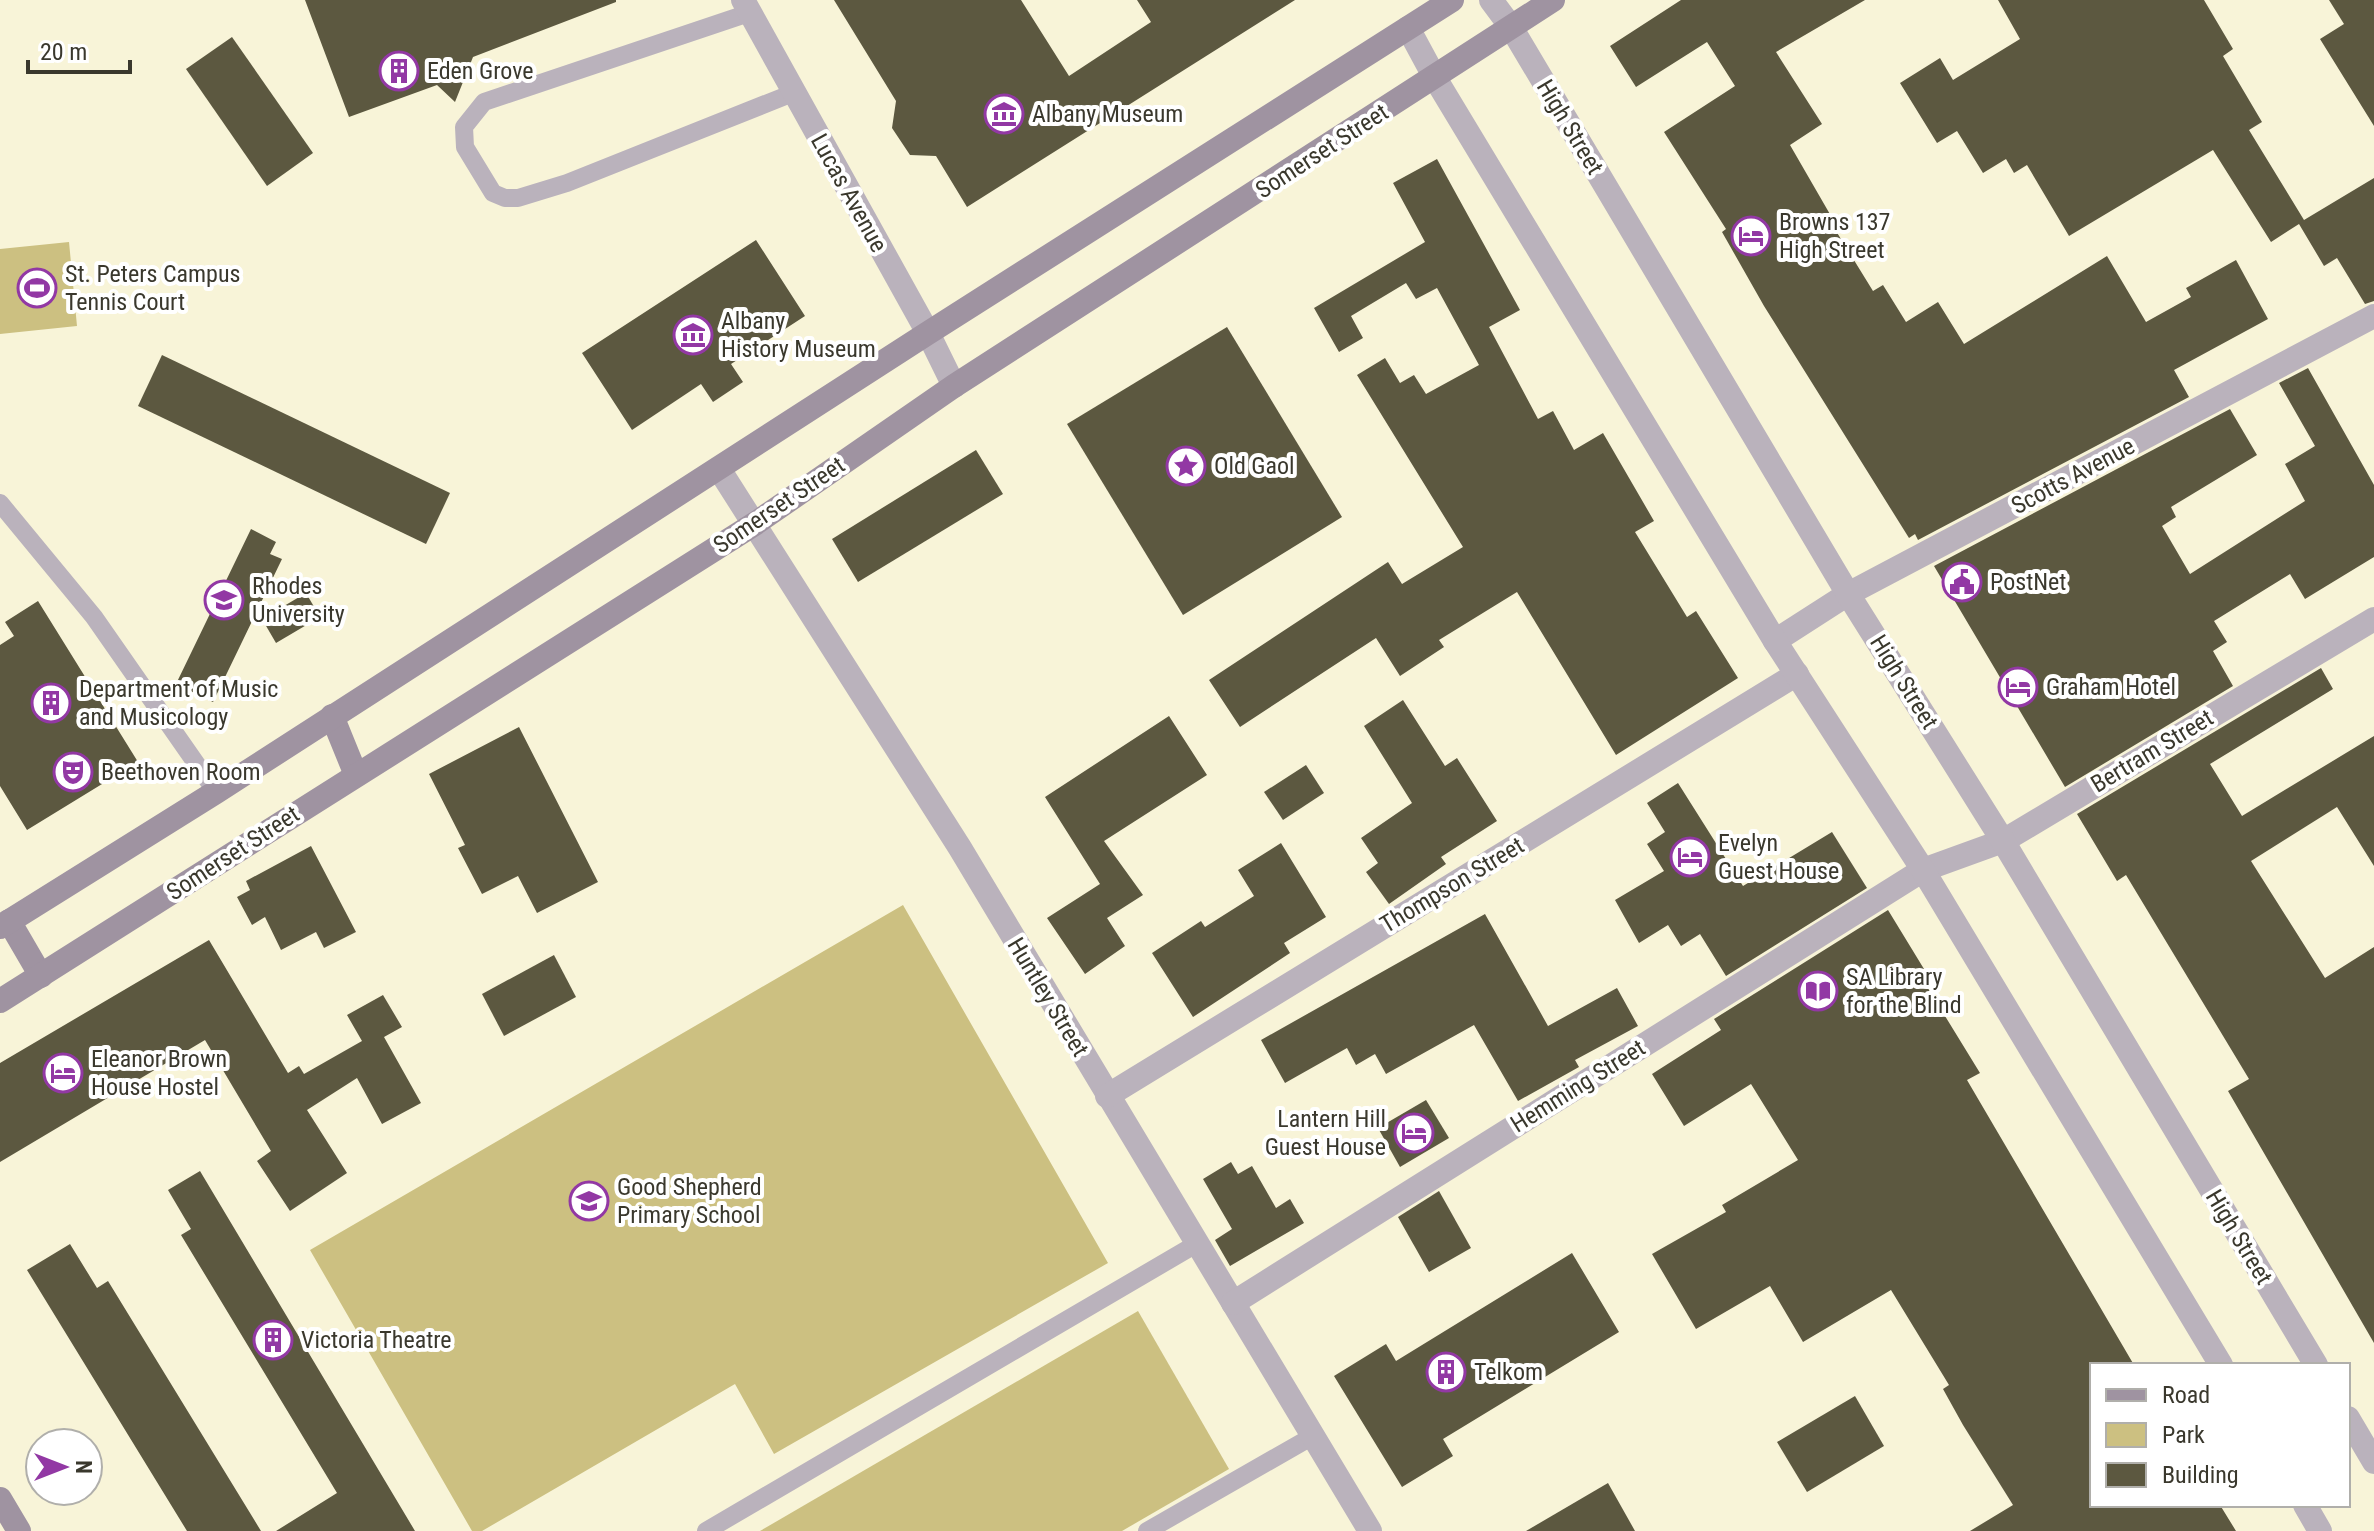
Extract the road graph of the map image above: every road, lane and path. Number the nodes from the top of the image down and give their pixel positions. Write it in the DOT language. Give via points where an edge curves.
graph roads {
  1 [pos="1452,0"];
  2 [pos="1491,0"];
  3 [pos="1553,0"];
  4 [pos="746,6"];
  5 [pos="1511,27"];
  6 [pos="1408,28"];
  7 [pos="1435,78"];
  8 [pos="793,93"];
  9 [pos="2374,316"];
  10 [pos="928,333"];
  11 [pos="954,386"];
  12 [pos="719,469"];
  13 [pos="0,503"];
  14 [pos="756,523"];
  15 [pos="1848,594"];
  16 [pos="2374,619"];
  17 [pos="1775,641"];
  18 [pos="1797,674"];
  19 [pos="332,716"];
  20 [pos="356,775"];
  21 [pos="216,792"];
  22 [pos="2003,841"];
  23 [pos="1923,870"];
  24 [pos="5,924"];
  25 [pos="41,976"];
  26 [pos="0,1001"];
  27 [pos="1107,1096"];
  28 [pos="1198,1243"];
  29 [pos="1233,1303"];
  30 [pos="2220,1363"];
  31 [pos="2315,1363"];
  32 [pos="2350,1421"];
  33 [pos="1313,1436"];
  34 [pos="2374,1462"];
  35 [pos="0,1499"];
  36 [pos="2306,1507"];
  37 [pos="19,1531"];
  38 [pos="706,1531"];
  39 [pos="1147,1531"];
  40 [pos="1370,1531"];
  41 [pos="2320,1531"];
  1 -- 6 [label="main road"];
  2 -- 5 [label="street, High Street"];
  3 -- 5 [label="main road, Somerset Street"];
  4 -- 8 [label="street, Lucas Avenue"];
  4 -- 8 [label="lane" via="484,102 464,127 465,147 493,193 518,198"];
  5 -- 7 [label="main road, Somerset Street"];
  5 -- 15 [label="street, High Street"];
  6 -- 7 [label="street"];
  6 -- 10 [label="main road"];
  7 -- 11 [label="main road, Somerset Street"];
  7 -- 17 [label="street"];
  8 -- 10 [label="street, Lucas Avenue"];
  9 -- 15 [label="street, Scotts Avenue"];
  10 -- 11 [label="street, Lucas Avenue"];
  10 -- 12 [label="main road"];
  11 -- 14 [label="main road, Somerset Street"];
  12 -- 14 [label="street, Huntley Street"];
  12 -- 19 [label="main road"];
  13 -- 21 [label="lane" via="94,617"];
  14 -- 20 [label="main road, Somerset Street"];
  14 -- 27 [label="street, Huntley Street" via="960,848"];
  15 -- 17 [label="street, Scotts Avenue"];
  15 -- 22 [label="street, High Street"];
  16 -- 22 [label="street, Bertram Street"];
  17 -- 18 [label="street"];
  18 -- 23 [label="street"];
  18 -- 27 [label="street, Thompson Street"];
  19 -- 20 [label="main road"];
  19 -- 21 [label="main road"];
  20 -- 25 [label="main road, Somerset Street"];
  21 -- 24 [label="main road"];
  22 -- 23 [label="street, Bertram Street"];
  22 -- 31 [label="street, High Street"];
  23 -- 29 [label="street, Hemming Street"];
  23 -- 30 [label="street"];
  24 -- 25 [label="main road"];
  25 -- 26 [label="main road, Somerset Street"];
  27 -- 28 [label="street, Huntley Street"];
  28 -- 29 [label="street, Huntley Street"];
  28 -- 38 [label="lane"];
  29 -- 33 [label="street, Huntley Street"];
  32 -- 34 [label="street"];
  33 -- 39 [label="lane"];
  33 -- 40 [label="street, Huntley Street"];
  35 -- 37 [label="main road"];
  36 -- 41 [label="street"];
}
